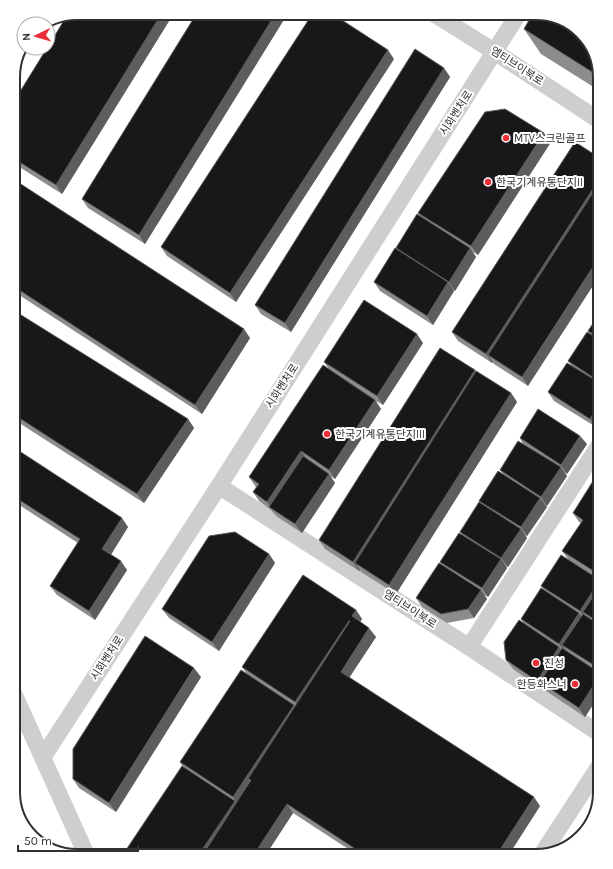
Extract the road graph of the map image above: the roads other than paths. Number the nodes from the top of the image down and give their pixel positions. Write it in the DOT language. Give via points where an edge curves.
graph roads {
  1 [pos="444,20"];
  2 [pos="515,20"];
  3 [pos="495,52"];
  4 [pos="593,116"];
  5 [pos="593,455"];
  6 [pos="219,486"];
  7 [pos="469,647"];
  8 [pos="20,707"];
  9 [pos="593,729"];
  10 [pos="43,757"];
  11 [pos="593,776"];
  12 [pos="546,848"];
  13 [pos="84,849"];
  1 -- 3 [label="street, 엠티브이북로"];
  2 -- 3 [label="street, 시화벤처로"];
  3 -- 4 [label="street, 엠티브이북로"];
  3 -- 6 [label="street, 시화벤처로"];
  5 -- 7 [label="street"];
  6 -- 7 [label="street, 엠티브이북로"];
  6 -- 10 [label="street, 시화벤처로"];
  7 -- 9 [label="street, 엠티브이북로"];
  8 -- 10 [label="street"];
  10 -- 13 [label="street"];
  11 -- 12 [label="street"];
}
